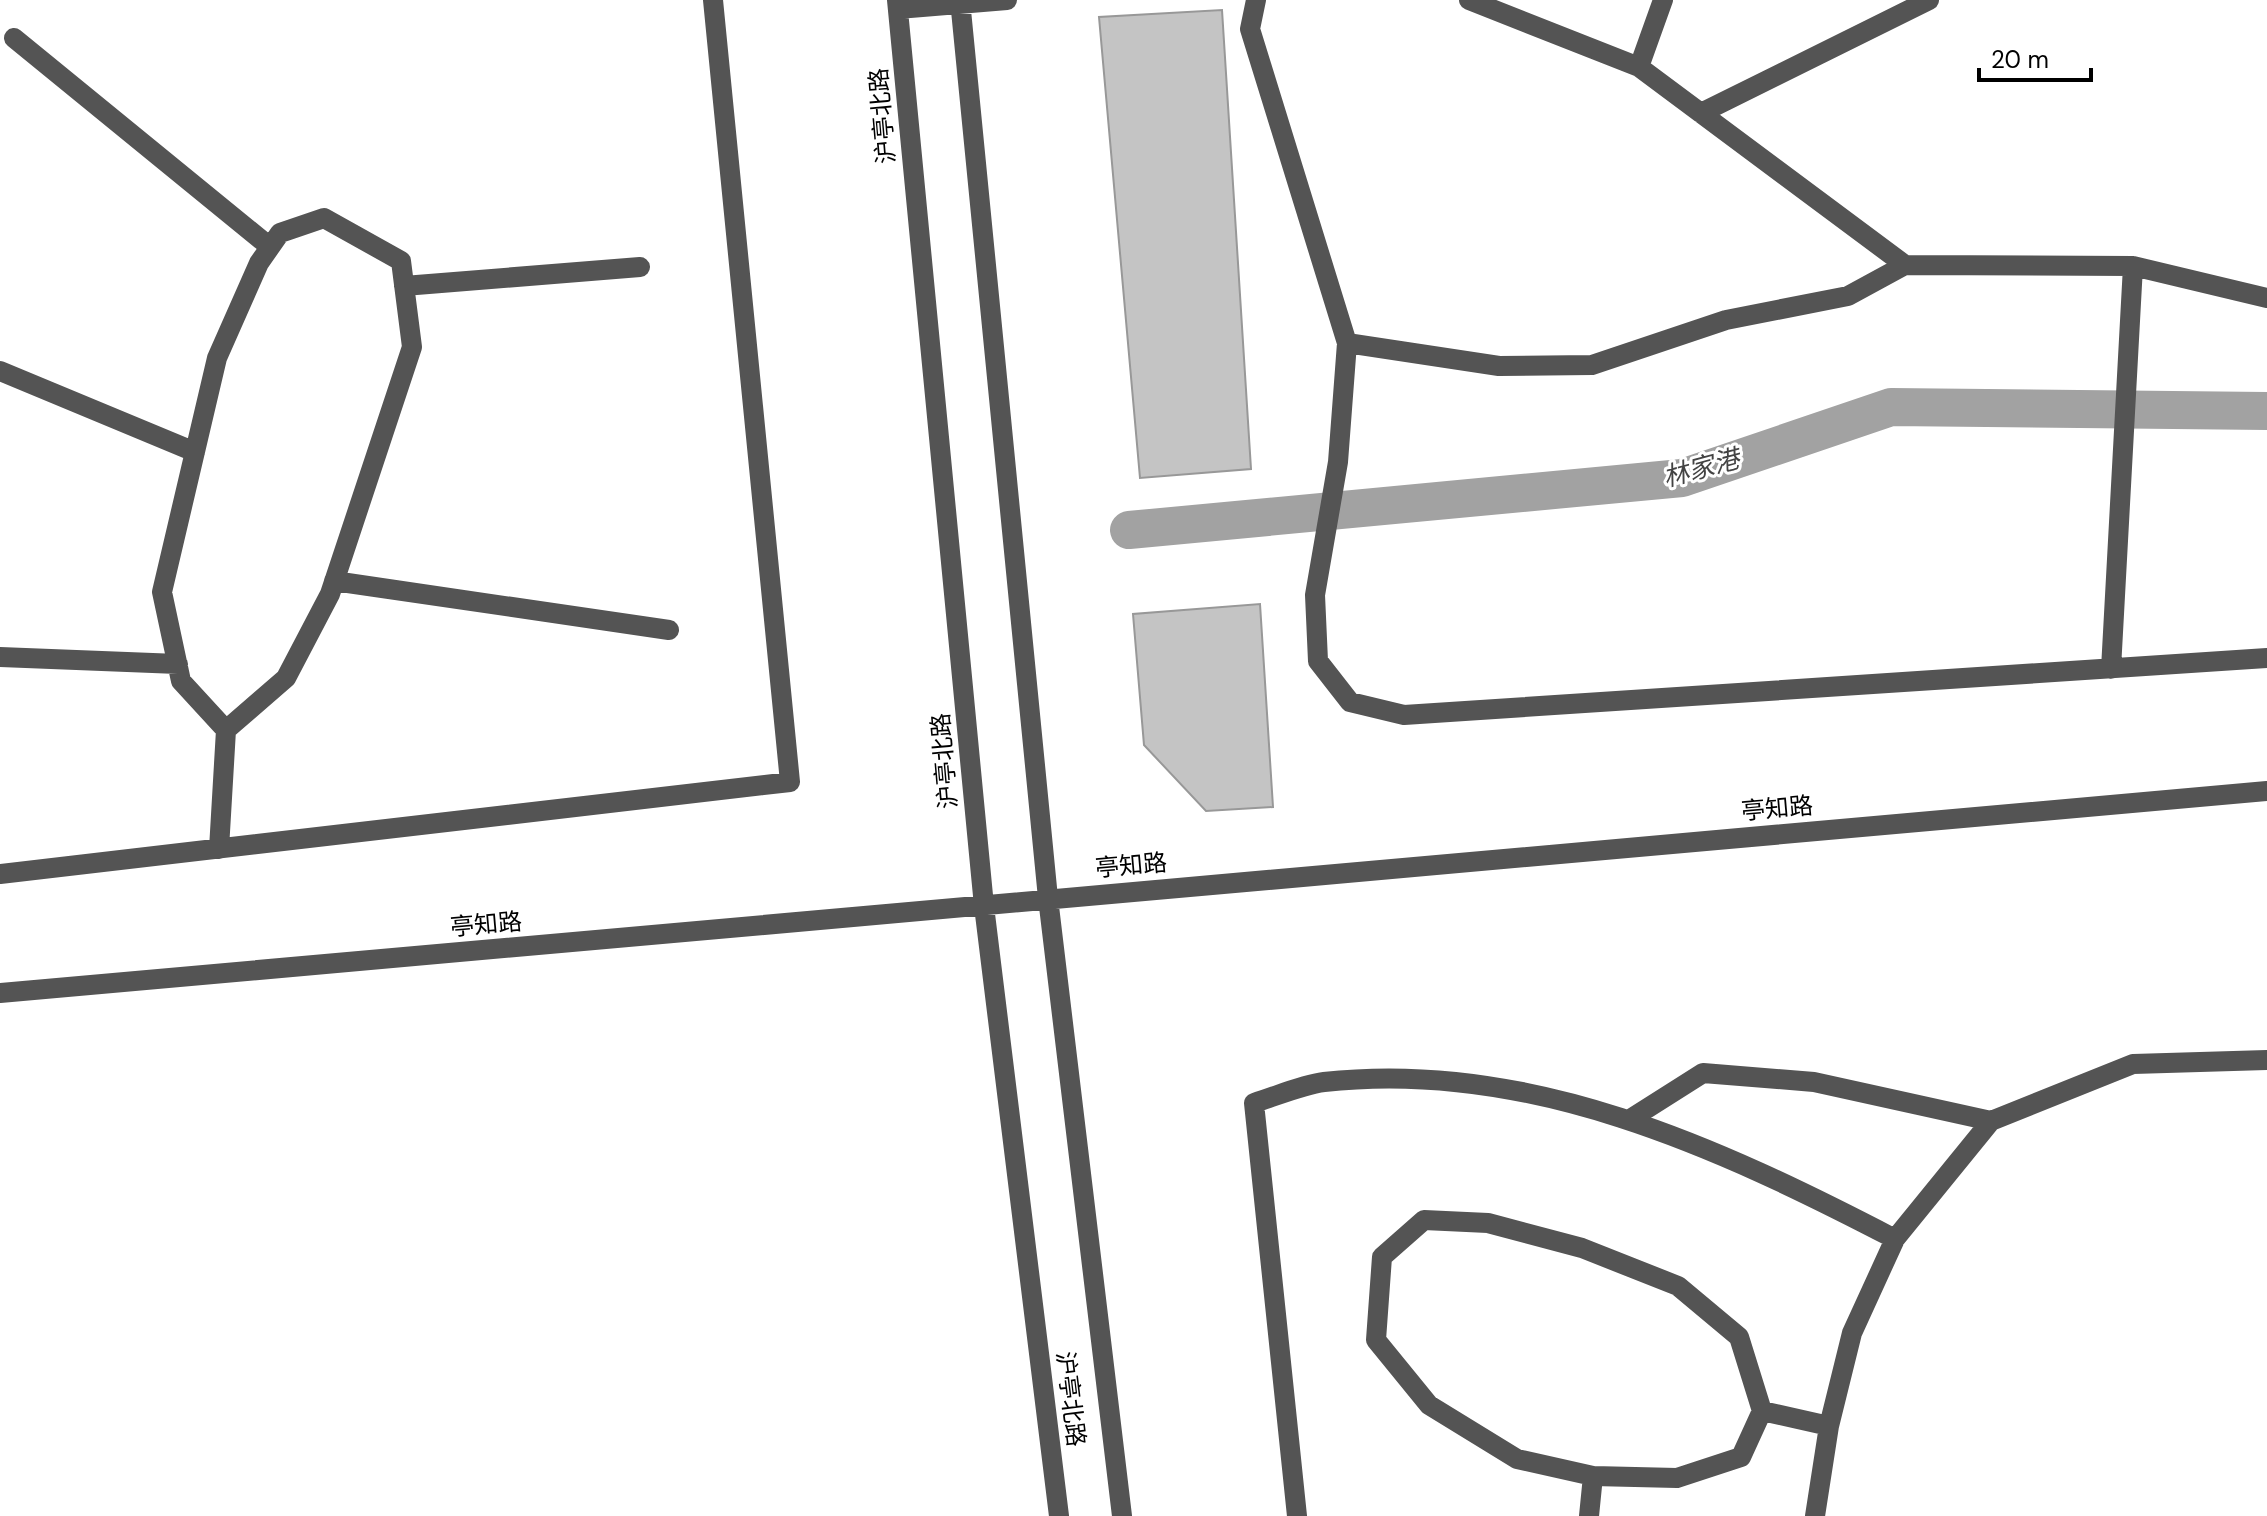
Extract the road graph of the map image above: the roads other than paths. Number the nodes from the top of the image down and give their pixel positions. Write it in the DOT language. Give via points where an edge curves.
graph roads {
  1 [pos="713,0"];
  2 [pos="1007,0"];
  3 [pos="1256,0"];
  4 [pos="1469,0"];
  5 [pos="1663,0"];
  6 [pos="1929,0"];
  7 [pos="961,2"];
  8 [pos="897,4"];
  9 [pos="14,38"];
  10 [pos="1639,67"];
  11 [pos="1701,113"];
  12 [pos="270,247"];
  13 [pos="1905,265"];
  14 [pos="2133,266"];
  15 [pos="640,267"];
  16 [pos="404,286"];
  17 [pos="2267,298"];
  18 [pos="1347,343"];
  19 [pos="0,371"];
  20 [pos="195,452"];
  21 [pos="334,581"];
  22 [pos="669,630"];
  23 [pos="0,657"];
  24 [pos="2267,658"];
  25 [pos="178,664"];
  26 [pos="2111,669"];
  27 [pos="226,730"];
  28 [pos="2267,791"];
  29 [pos="219,849"];
  30 [pos="0,874"];
  31 [pos="1048,898"];
  32 [pos="984,906"];
  33 [pos="0,993"];
  34 [pos="2267,1060"];
  35 [pos="1632,1118"];
  36 [pos="1991,1121"];
  37 [pos="1895,1239"];
  38 [pos="1762,1411"];
  39 [pos="1829,1426"];
  40 [pos="1593,1476"];
  41 [pos="1059,1516"];
  42 [pos="1122,1516"];
  43 [pos="1297,1516"];
  44 [pos="1589,1516"];
  45 [pos="1815,1516"];
  1 -- 29 [label="street" via="790,782"];
  2 -- 7 [label="street"];
  3 -- 18 [label="street" via="1250,29"];
  4 -- 10 [label="street"];
  5 -- 10 [label="street"];
  6 -- 11 [label="street"];
  7 -- 8 [label="street"];
  7 -- 31 [label="street, 沪亭北路"];
  8 -- 32 [label="street, 沪亭北路"];
  9 -- 12 [label="street"];
  10 -- 11 [label="street"];
  11 -- 13 [label="street"];
  12 -- 16 [label="street" via="280,233 324,218 401,261"];
  12 -- 20 [label="street" via="217,358"];
  13 -- 14 [label="street"];
  13 -- 18 [label="street" via="1848,296 1726,320 1592,365 1499,366"];
  14 -- 17 [label="street"];
  14 -- 26 [label="street"];
  15 -- 16 [label="street"];
  16 -- 21 [label="street" via="412,347"];
  18 -- 26 [label="street" via="1338,462 1315,595 1318,661 1350,702 1404,715"];
  19 -- 20 [label="street"];
  20 -- 25 [label="street" via="162,592"];
  21 -- 22 [label="street"];
  21 -- 27 [label="street" via="286,678"];
  23 -- 25 [label="street"];
  24 -- 26 [label="street"];
  25 -- 27 [label="street" via="181,681"];
  27 -- 29 [label="street"];
  28 -- 31 [label="street, 亭知路"];
  29 -- 30 [label="street"];
  31 -- 32 [label="street, 亭知路"];
  31 -- 42 [label="street, 沪亭北路"];
  32 -- 33 [label="street, 亭知路"];
  32 -- 41 [label="street, 沪亭北路"];
  34 -- 36 [label="street" via="2133,1064"];
  35 -- 36 [label="street" via="1703,1073 1814,1082"];
  35 -- 37 [label="street" via="1773,1176"];
  35 -- 43 [label="street" via="1501,1088 1411,1081 1322,1082 1254,1103"];
  36 -- 37 [label="street"];
  37 -- 39 [label="street" via="1852,1333"];
  38 -- 39 [label="street"];
  38 -- 40 [label="street" via="1741,1457 1677,1478"];
  38 -- 40 [label="street" via="1739,1337 1678,1286 1555,1241 1488,1223 1424,1220 1382,1257 1376,1340 1429,1405 1517,1459"];
  39 -- 45 [label="street"];
  40 -- 44 [label="street"];
}
